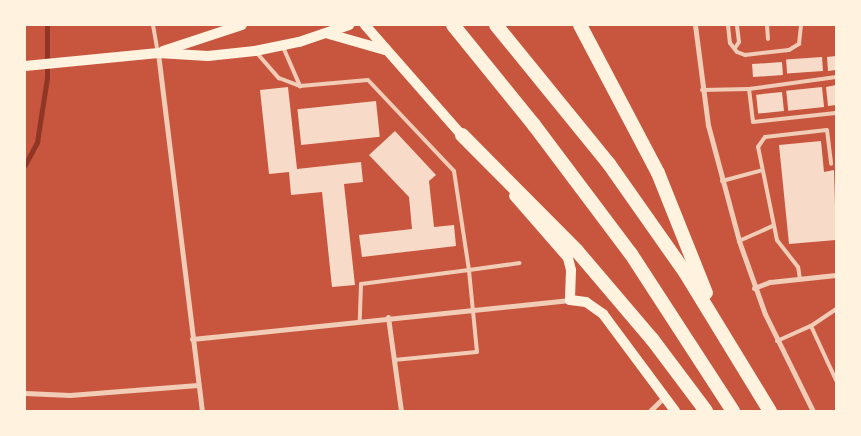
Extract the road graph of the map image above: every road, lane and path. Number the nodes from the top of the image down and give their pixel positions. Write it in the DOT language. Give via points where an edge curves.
graph roads {
  1 [pos="153,25"];
  2 [pos="242,25"];
  3 [pos="350,25"];
  4 [pos="366,25"];
  5 [pos="453,25"];
  6 [pos="496,25"];
  7 [pos="580,25"];
  8 [pos="695,25"];
  9 [pos="728,25"];
  10 [pos="737,25"];
  11 [pos="767,25"];
  12 [pos="801,25"];
  13 [pos="329,34"];
  14 [pos="768,39"];
  15 [pos="282,46"];
  16 [pos="735,48"];
  17 [pos="385,50"];
  18 [pos="255,51"];
  19 [pos="158,53"];
  20 [pos="27,66"];
  21 [pos="836,77"];
  22 [pos="300,86"];
  23 [pos="749,89"];
  24 [pos="702,90"];
  25 [pos="836,113"];
  26 [pos="462,135"];
  27 [pos="831,164"];
  28 [pos="760,171"];
  29 [pos="722,182"];
  30 [pos="773,226"];
  31 [pos="739,241"];
  32 [pos="520,263"];
  33 [pos="469,270"];
  34 [pos="836,275"];
  35 [pos="800,279"];
  36 [pos="754,288"];
  37 [pos="570,300"];
  38 [pos="474,309"];
  39 [pos="836,309"];
  40 [pos="388,316"];
  41 [pos="360,320"];
  42 [pos="718,324"];
  43 [pos="811,326"];
  44 [pos="192,339"];
  45 [pos="777,341"];
  46 [pos="394,360"];
  47 [pos="836,380"];
  48 [pos="198,385"];
  49 [pos="25,393"];
  50 [pos="666,396"];
  51 [pos="202,411"];
  52 [pos="401,411"];
  53 [pos="650,411"];
  54 [pos="675,411"];
  55 [pos="706,411"];
  56 [pos="733,411"];
  57 [pos="770,411"];
  58 [pos="813,411"];
  1 -- 19 [label="lane"];
  2 -- 19 [label="main road"];
  3 -- 13 [label="main road"];
  4 -- 17 [label="main road"];
  5 -- 56 [label="highway" via="534,125 631,254"];
  6 -- 42 [label="highway" via="609,164"];
  7 -- 42 [label="highway" via="658,173"];
  8 -- 24 [label="street"];
  9 -- 16 [label="lane" via="730,43"];
  10 -- 16 [label="lane" via="739,42"];
  11 -- 14 [label="lane"];
  12 -- 16 [label="lane" via="799,44 789,50 745,55"];
  13 -- 15 [label="main road"];
  13 -- 17 [label="main road"];
  15 -- 18 [label="main road"];
  15 -- 22 [label="lane"];
  17 -- 26 [label="main road"];
  18 -- 19 [label="main road" via="208,56"];
  18 -- 22 [label="lane" via="279,78"];
  19 -- 20 [label="main road"];
  19 -- 44 [label="street"];
  21 -- 23 [label="lane"];
  22 -- 33 [label="lane" via="368,80 454,171"];
  23 -- 24 [label="lane"];
  23 -- 25 [label="lane" via="753,122"];
  24 -- 29 [label="street"];
  26 -- 37 [label="main road" via="568,258"];
  26 -- 55 [label="highway" via="577,251 652,339"];
  27 -- 28 [label="lane" via="827,130 765,137 758,147"];
  28 -- 29 [label="lane"];
  28 -- 30 [label="lane"];
  29 -- 31 [label="street"];
  30 -- 31 [label="lane"];
  30 -- 35 [label="lane" via="777,240 798,267"];
  31 -- 36 [label="street"];
  32 -- 33 [label="lane"];
  33 -- 38 [label="lane"];
  33 -- 41 [label="lane" via="361,284"];
  34 -- 35 [label="street"];
  35 -- 36 [label="street"];
  36 -- 45 [label="street"];
  37 -- 38 [label="street"];
  37 -- 50 [label="main road" via="586,302 603,314"];
  38 -- 40 [label="street"];
  38 -- 46 [label="lane" via="477,352"];
  39 -- 43 [label="lane"];
  40 -- 41 [label="street"];
  40 -- 46 [label="street"];
  41 -- 44 [label="street"];
  42 -- 57 [label="highway"];
  43 -- 45 [label="lane"];
  43 -- 47 [label="lane"];
  44 -- 48 [label="street"];
  45 -- 58 [label="street"];
  46 -- 52 [label="street"];
  48 -- 49 [label="street" via="70,395"];
  48 -- 51 [label="street"];
  50 -- 53 [label="street"];
  50 -- 54 [label="main road"];
}
